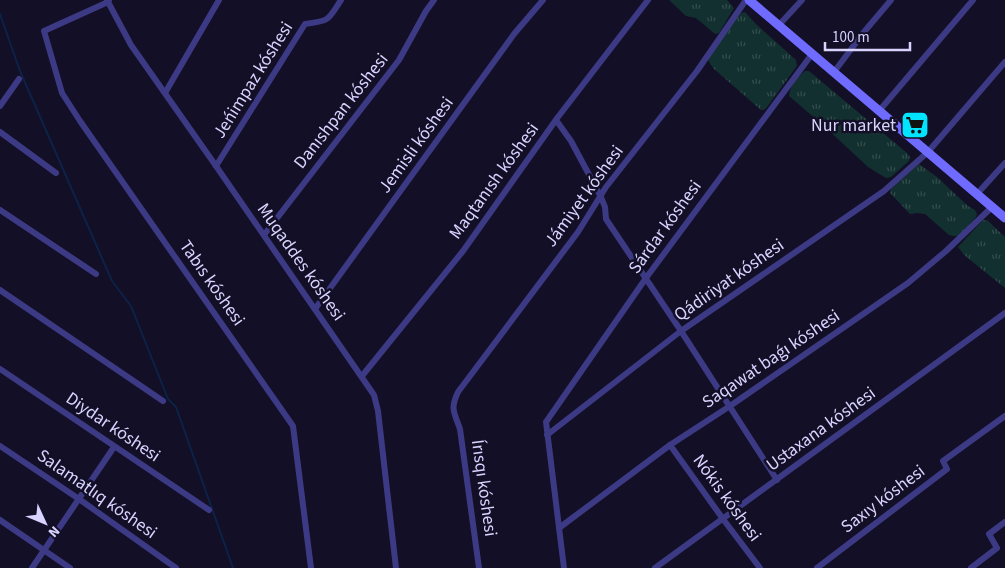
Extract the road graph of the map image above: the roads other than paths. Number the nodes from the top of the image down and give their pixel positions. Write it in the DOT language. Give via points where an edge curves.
graph roads {
  1 [pos="219,0"];
  2 [pos="341,0"];
  3 [pos="434,0"];
  4 [pos="543,0"];
  5 [pos="648,0"];
  6 [pos="748,0"];
  7 [pos="802,0"];
  8 [pos="890,0"];
  9 [pos="973,0"];
  10 [pos="108,1"];
  11 [pos="779,26"];
  12 [pos="812,54"];
  13 [pos="1005,62"];
  14 [pos="834,72"];
  15 [pos="19,79"];
  16 [pos="165,93"];
  17 [pos="0,106"];
  18 [pos="879,111"];
  19 [pos="556,120"];
  20 [pos="0,132"];
  21 [pos="928,152"];
  22 [pos="1005,163"];
  23 [pos="216,166"];
  24 [pos="56,173"];
  25 [pos="977,194"];
  26 [pos="601,197"];
  27 [pos="992,207"];
  28 [pos="0,210"];
  29 [pos="1005,218"];
  30 [pos="264,235"];
  31 [pos="96,274"];
  32 [pos="646,278"];
  33 [pos="0,290"];
  34 [pos="315,310"];
  35 [pos="1005,313"];
  36 [pos="681,331"];
  37 [pos="0,369"];
  38 [pos="362,376"];
  39 [pos="163,401"];
  40 [pos="730,406"];
  41 [pos="454,413"];
  42 [pos="1005,416"];
  43 [pos="547,434"];
  44 [pos="670,445"];
  45 [pos="0,446"];
  46 [pos="114,447"];
  47 [pos="777,480"];
  48 [pos="79,499"];
  49 [pos="209,510"];
  50 [pos="723,519"];
  51 [pos="0,520"];
  52 [pos="1005,522"];
  53 [pos="559,528"];
  54 [pos="44,550"];
  55 [pos="32,568"];
  56 [pos="70,568"];
  57 [pos="176,568"];
  58 [pos="312,568"];
  59 [pos="396,568"];
  60 [pos="480,568"];
  61 [pos="564,568"];
  62 [pos="655,568"];
  63 [pos="760,568"];
  64 [pos="817,568"];
  65 [pos="971,568"];
  1 -- 16 [label="street"];
  2 -- 23 [label="street, Jeńimpaz kóshesi" via="328,19 305,24"];
  3 -- 30 [label="street, Danıshpan kóshesi" via="399,60"];
  4 -- 34 [label="street, Jemisli kóshesi" via="514,34"];
  5 -- 19 [label="street, Maqtanısh kóshesi"];
  6 -- 11 [label="main road"];
  6 -- 26 [label="street, Jámiyet kóshesi"];
  7 -- 11 [label="street"];
  8 -- 14 [label="street"];
  9 -- 18 [label="street"];
  10 -- 16 [label="street, Muqaddes kóshesi" via="131,45"];
  10 -- 58 [label="street, Tabıs kóshesi" via="44,31 62,93 293,426"];
  11 -- 12 [label="main road"];
  12 -- 14 [label="main road"];
  12 -- 32 [label="street, Sárdar kóshesi"];
  13 -- 21 [label="street, Qádiriyat kóshesi"];
  14 -- 18 [label="main road"];
  15 -- 17 [label="street"];
  16 -- 23 [label="street, Muqaddes kóshesi"];
  18 -- 21 [label="main road"];
  19 -- 26 [label="street"];
  19 -- 38 [label="street, Maqtanısh kóshesi" via="463,251"];
  20 -- 24 [label="street"];
  21 -- 25 [label="main road"];
  21 -- 36 [label="street, Qádiriyat kóshesi" via="884,191"];
  22 -- 25 [label="street"];
  23 -- 30 [label="street, Muqaddes kóshesi"];
  25 -- 27 [label="main road"];
  26 -- 32 [label="street" via="606,207 606,218"];
  26 -- 41 [label="street, Jámiyet kóshesi" via="458,392 453,403"];
  27 -- 29 [label="main road"];
  27 -- 40 [label="street, Saqawat baǵı kóshesi" via="908,283"];
  28 -- 31 [label="street"];
  30 -- 34 [label="street, Muqaddes kóshesi"];
  32 -- 36 [label="street"];
  32 -- 43 [label="street, Sárdar kóshesi" via="546,422"];
  33 -- 39 [label="street"];
  34 -- 38 [label="street, Muqaddes kóshesi"];
  35 -- 47 [label="street, Ustaxana kóshesi"];
  36 -- 40 [label="street"];
  36 -- 43 [label="street, Qádiriyat kóshesi"];
  37 -- 46 [label="street, Diydar kóshesi"];
  38 -- 59 [label="street, Muqaddes kóshesi" via="374,395 378,411"];
  40 -- 44 [label="street, Saqawat baǵı kóshesi"];
  40 -- 47 [label="street"];
  41 -- 60 [label="street, Írısqı kóshesi" via="460,429"];
  42 -- 64 [label="street, Saxıy kóshesi" via="942,461 947,469"];
  43 -- 53 [label="street"];
  44 -- 50 [label="street, Nókis kóshesi"];
  44 -- 53 [label="street, Saqawat baǵı kóshesi"];
  45 -- 48 [label="street, Salamatlıq kóshesi"];
  46 -- 48 [label="street"];
  46 -- 49 [label="street, Diydar kóshesi"];
  47 -- 50 [label="street, Ustaxana kóshesi"];
  48 -- 54 [label="street"];
  48 -- 57 [label="street, Salamatlıq kóshesi"];
  50 -- 62 [label="street, Ustaxana kóshesi"];
  50 -- 63 [label="street, Nókis kóshesi"];
  51 -- 54 [label="street"];
  52 -- 65 [label="street" via="989,534 997,548"];
  53 -- 61 [label="street"];
  54 -- 55 [label="street"];
  54 -- 56 [label="street"];
}
